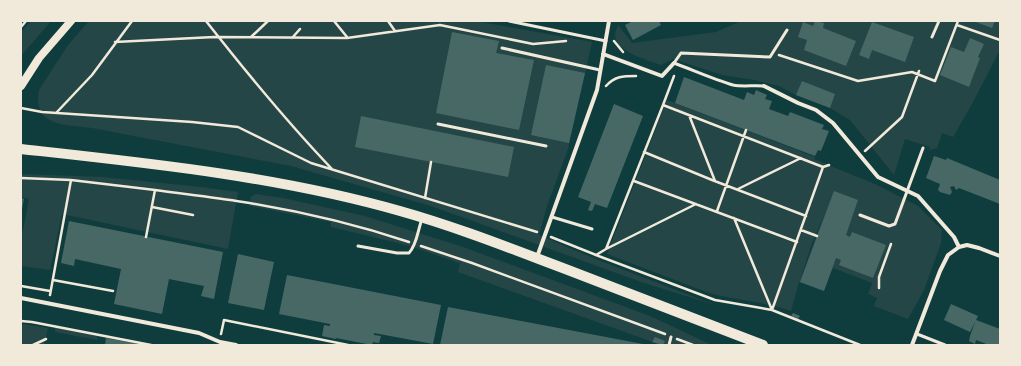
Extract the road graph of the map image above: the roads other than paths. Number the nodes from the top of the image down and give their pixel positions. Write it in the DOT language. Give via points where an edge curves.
graph roads {
  1 [pos="509,21"];
  2 [pos="609,21"];
  3 [pos="939,21"];
  4 [pos="69,22"];
  5 [pos="787,30"];
  6 [pos="932,37"];
  7 [pos="606,41"];
  8 [pos="502,48"];
  9 [pos="603,54"];
  10 [pos="676,64"];
  11 [pos="600,70"];
  12 [pos="21,86"];
  13 [pos="764,86"];
  14 [pos="438,124"];
  15 [pos="546,146"];
  16 [pos="922,148"];
  17 [pos="21,149"];
  18 [pos="907,191"];
  19 [pos="860,215"];
  20 [pos="552,217"];
  21 [pos="422,218"];
  22 [pos="592,229"];
  23 [pos="358,246"];
  24 [pos="959,247"];
  25 [pos="1000,256"];
  26 [pos="536,258"];
  27 [pos="21,298"];
  28 [pos="917,334"];
  29 [pos="671,337"];
  30 [pos="236,345"];
  31 [pos="669,345"];
  32 [pos="763,345"];
  33 [pos="912,345"];
  34 [pos="945,345"];
  1 -- 7 [label="lane"];
  2 -- 7 [label="street"];
  3 -- 6 [label="lane"];
  4 -- 12 [label="main road" via="39,58"];
  5 -- 10 [label="lane" via="770,57 681,53"];
  7 -- 9 [label="street"];
  8 -- 11 [label="lane"];
  9 -- 10 [label="street" via="662,76"];
  9 -- 11 [label="street"];
  10 -- 13 [label="lane" via="733,85"];
  11 -- 20 [label="street" via="597,90"];
  13 -- 18 [label="street" via="816,110 833,123 878,177"];
  14 -- 15 [label="lane"];
  16 -- 18 [label="lane"];
  17 -- 21 [label="main road" via="144,163 306,188"];
  18 -- 19 [label="lane" via="895,224 889,226"];
  18 -- 24 [label="street" via="918,196 946,227"];
  20 -- 22 [label="lane"];
  20 -- 26 [label="street"];
  21 -- 23 [label="lane" via="409,253"];
  21 -- 26 [label="main road" via="468,232"];
  24 -- 25 [label="street" via="967,245"];
  24 -- 28 [label="street" via="948,255 943,264"];
  26 -- 32 [label="main road"];
  27 -- 30 [label="street" via="199,333 220,342"];
  28 -- 33 [label="street"];
  28 -- 34 [label="lane"];
  29 -- 31 [label="lane"];
}
